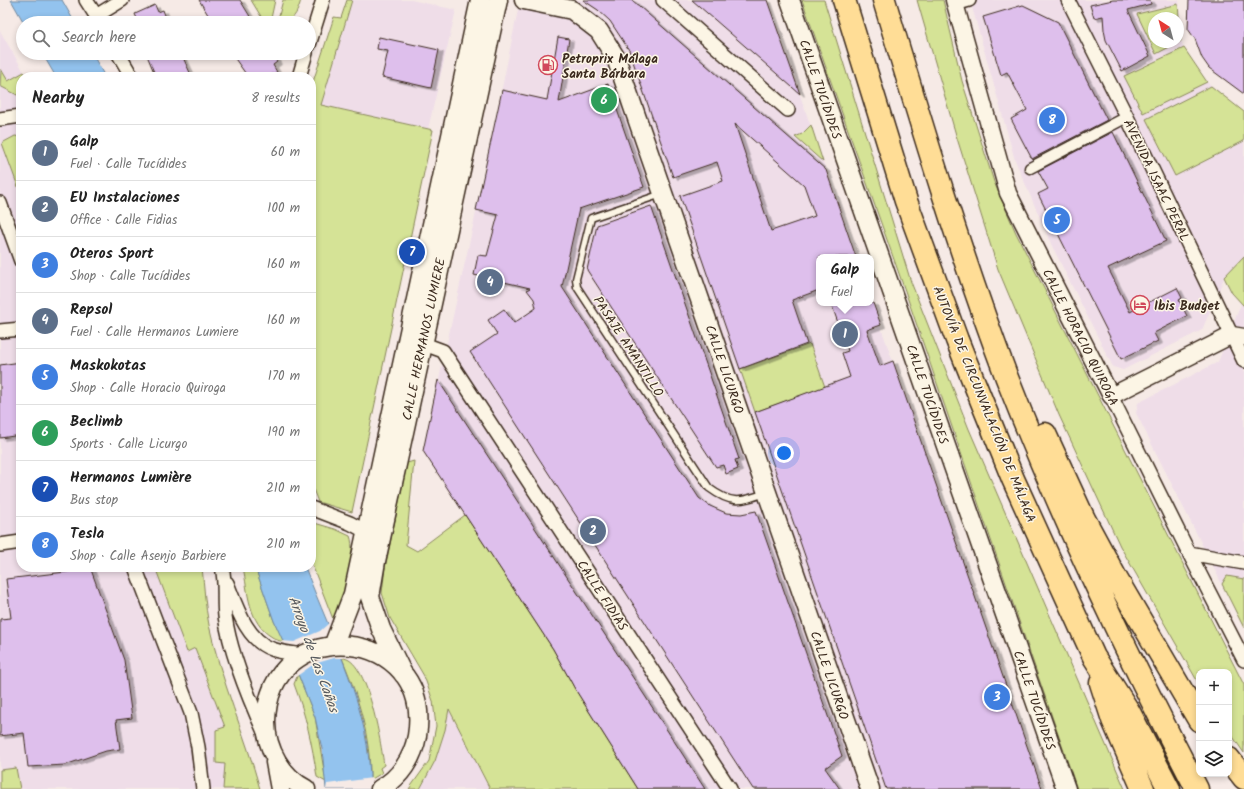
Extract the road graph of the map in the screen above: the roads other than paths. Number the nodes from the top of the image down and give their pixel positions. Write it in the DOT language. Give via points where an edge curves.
graph roads {
  1 [pos="86,0"];
  2 [pos="122,0"];
  3 [pos="324,0"];
  4 [pos="480,0"];
  5 [pos="498,0"];
  6 [pos="524,0"];
  7 [pos="663,0"];
  8 [pos="790,0"];
  9 [pos="844,0"];
  10 [pos="884,0"];
  11 [pos="1068,0"];
  12 [pos="959,1"];
  13 [pos="96,16"];
  14 [pos="103,16"];
  15 [pos="316,24"];
  16 [pos="122,60"];
  17 [pos="304,60"];
  18 [pos="129,72"];
  19 [pos="300,72"];
  20 [pos="788,110"];
  21 [pos="16,117"];
  22 [pos="1127,117"];
  23 [pos="0,120"];
  24 [pos="1030,168"];
  25 [pos="663,194"];
  26 [pos="0,203"];
  27 [pos="16,247"];
  28 [pos="975,288"];
  29 [pos="16,329"];
  30 [pos="0,331"];
  31 [pos="1238,336"];
  32 [pos="416,341"];
  33 [pos="1244,360"];
  34 [pos="1111,396"];
  35 [pos="768,492"];
  36 [pos="316,510"];
  37 [pos="367,532"];
  38 [pos="16,543"];
  39 [pos="0,545"];
  40 [pos="1189,554"];
  41 [pos="1244,563"];
  42 [pos="137,572"];
  43 [pos="223,572"];
  44 [pos="338,642"];
  45 [pos="293,657"];
  46 [pos="1094,657"];
  47 [pos="1244,660"];
  48 [pos="403,674"];
  49 [pos="1196,715"];
  50 [pos="273,752"];
  51 [pos="1232,763"];
  52 [pos="1232,775"];
  53 [pos="1244,778"];
  54 [pos="383,788"];
  55 [pos="202,789"];
  56 [pos="280,789"];
  57 [pos="306,789"];
  58 [pos="730,789"];
  59 [pos="870,789"];
  60 [pos="1066,789"];
  61 [pos="1143,789"];
  62 [pos="1169,789"];
  63 [pos="1197,789"];
  64 [pos="1241,789"];
  1 -- 13 [label="street"];
  2 -- 14 [label="street"];
  3 -- 15 [label="street"];
  4 -- 32 [label="main road, CALLE HERMANOS LUMIERE"];
  5 -- 32 [label="main road, CALLE HERMANOS LUMIERE"];
  6 -- 25 [label="main road, CALLE LICURGO" via="572,10 598,31 616,58"];
  7 -- 20 [label="street"];
  8 -- 60 [label="main road, CALLE TUCÍDIDES"];
  9 -- 46 [label="highway, AUTOVÍA DE CIRCUNVALACIÓN DE MÁLAGA" via="906,201 957,340 1013,479"];
  10 -- 28 [label="highway"];
  11 -- 22 [label="street, AVENIDA ISAAC PERAL"];
  12 -- 34 [label="street, CALLE HORACIO QUIROGA" via="1008,193"];
  16 -- 18 [label="street"];
  17 -- 19 [label="street"];
  21 -- 23 [label="street"];
  22 -- 24 [label="street"];
  22 -- 31 [label="street, AVENIDA ISAAC PERAL"];
  25 -- 35 [label="main road, CALLE LICURGO"];
  25 -- 35 [label="lane, PASAJE AMANTILLO" via="590,218 576,279 577,287 709,488 722,498 736,501"];
  26 -- 27 [label="street"];
  28 -- 49 [label="highway" via="1020,373 1084,519"];
  28 -- 63 [label="highway" via="1057,501 1115,628"];
  29 -- 30 [label="street"];
  31 -- 33 [label="street, AVENIDA ISAAC PERAL"];
  31 -- 34 [label="street"];
  32 -- 37 [label="main road, CALLE HERMANOS LUMIERE"];
  32 -- 48 [label="main road, CALLE HERMANOS LUMIERE" via="370,597 381,629"];
  32 -- 58 [label="street, CALLE FIDIAS" via="443,351"];
  34 -- 40 [label="street, CALLE HORACIO QUIROGA"];
  35 -- 59 [label="main road, CALLE LICURGO"];
  36 -- 37 [label="street"];
  37 -- 44 [label="main road, CALLE HERMANOS LUMIERE" via="353,594"];
  38 -- 39 [label="street"];
  40 -- 41 [label="street"];
  40 -- 47 [label="street, CALLE HORACIO QUIROGA"];
  42 -- 55 [label="street" via="191,713 198,747"];
  43 -- 45 [label="street" via="236,606 254,639"];
  43 -- 50 [label="street" via="225,616 231,640 252,706"];
  44 -- 45 [label="main road"];
  44 -- 48 [label="main road" via="371,649 387,658"];
  45 -- 50 [label="main road" via="274,685 266,706 266,727"];
  46 -- 61 [label="highway" via="1113,720"];
  46 -- 62 [label="highway, AUTOVÍA DE CIRCUNVALACIÓN DE MÁLAGA" via="1129,712"];
  48 -- 54 [label="main road" via="412,688 418,706 415,746 404,768"];
  50 -- 56 [label="main road"];
  50 -- 57 [label="main road" via="286,774"];
  51 -- 53 [label="highway"];
  52 -- 64 [label="highway"];
}
